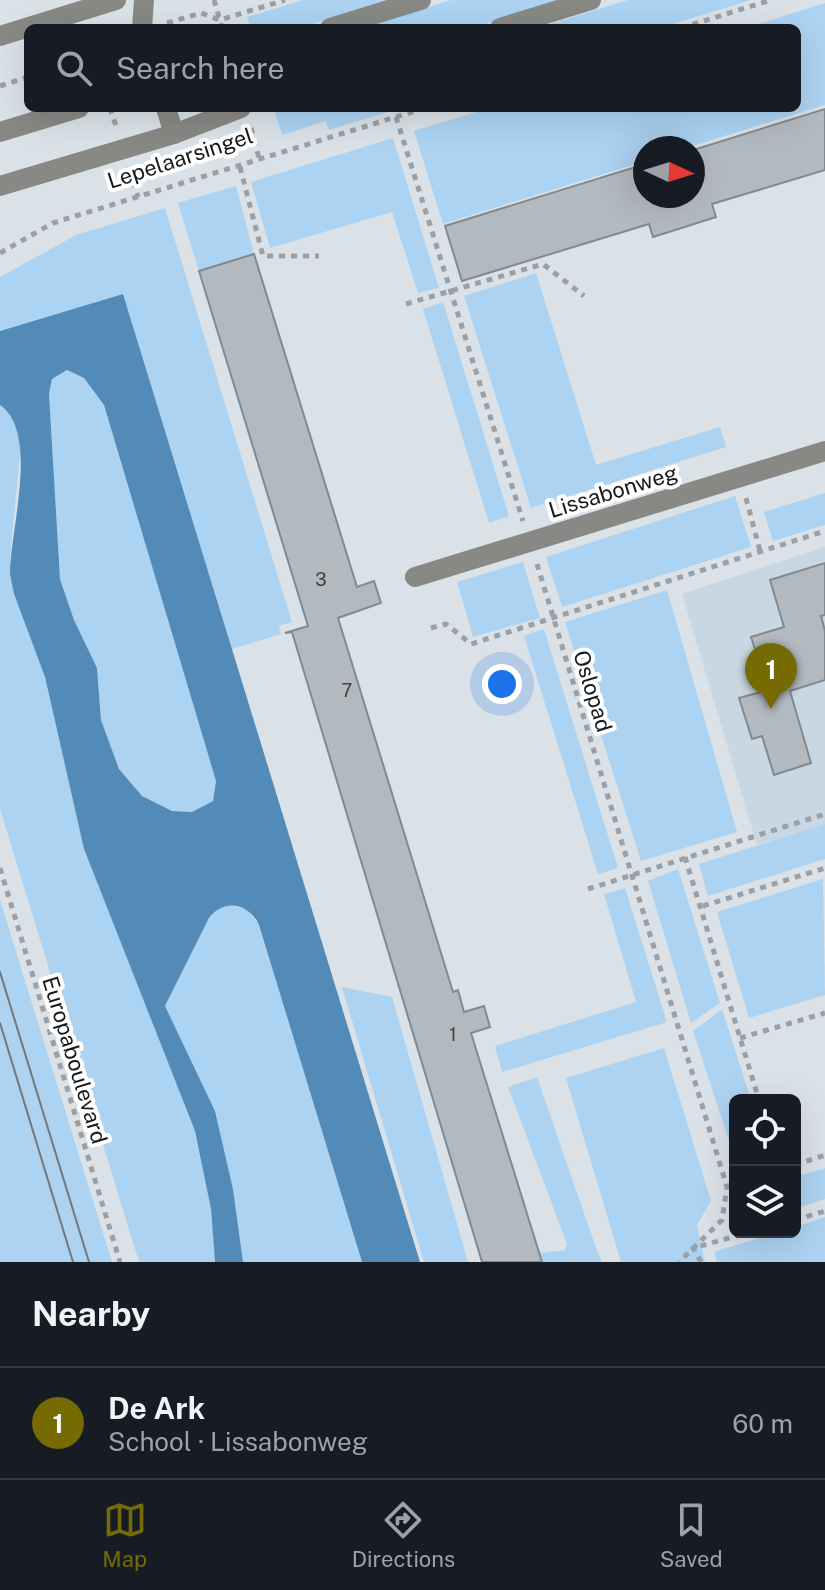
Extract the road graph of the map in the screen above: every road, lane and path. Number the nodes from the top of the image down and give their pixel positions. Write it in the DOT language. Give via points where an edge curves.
graph roads {
  1 [pos="116,0"];
  2 [pos="144,0"];
  3 [pos="214,0"];
  4 [pos="285,0"];
  5 [pos="421,0"];
  6 [pos="591,0"];
  7 [pos="771,0"];
  8 [pos="220,20"];
  9 [pos="39,24"];
  10 [pos="142,24"];
  11 [pos="164,24"];
  12 [pos="221,24"];
  13 [pos="343,24"];
  14 [pos="513,24"];
  15 [pos="694,24"];
  16 [pos="24,29"];
  17 [pos="0,36"];
  18 [pos="24,78"];
  19 [pos="0,86"];
  20 [pos="66,112"];
  21 [pos="167,112"];
  22 [pos="231,112"];
  23 [pos="412,112"];
  24 [pos="396,117"];
  25 [pos="0,132"];
  26 [pos="174,134"];
  27 [pos="240,167"];
  28 [pos="0,186"];
  29 [pos="0,253"];
  30 [pos="319,256"];
  31 [pos="451,291"];
  32 [pos="584,296"];
  33 [pos="406,304"];
  34 [pos="825,451"];
  35 [pos="740,477"];
  36 [pos="825,531"];
  37 [pos="530,542"];
  38 [pos="760,551"];
  39 [pos="415,577"];
  40 [pos="554,619"];
  41 [pos="431,628"];
  42 [pos="825,814"];
  43 [pos="685,857"];
  44 [pos="0,868"];
  45 [pos="825,868"];
  46 [pos="632,874"];
  47 [pos="588,889"];
  48 [pos="703,906"];
  49 [pos="825,1013"];
  50 [pos="740,1038"];
  51 [pos="757,1094"];
  52 [pos="825,1155"];
  53 [pos="801,1163"];
  54 [pos="727,1187"];
  55 [pos="825,1211"];
  56 [pos="801,1218"];
  57 [pos="729,1238"];
  58 [pos="693,1248"];
  59 [pos="120,1262"];
  60 [pos="679,1262"];
  61 [pos="701,1262"];
  1 -- 9 [label="street"];
  2 -- 10 [label="street"];
  3 -- 8 [label="path"];
  4 -- 8 [label="path"];
  5 -- 13 [label="street"];
  6 -- 14 [label="street"];
  7 -- 15 [label="path"];
  8 -- 11 [label="path" via="201,13"];
  8 -- 12 [label="path"];
  16 -- 17 [label="street"];
  18 -- 19 [label="path"];
  20 -- 25 [label="street"];
  21 -- 26 [label="street"];
  22 -- 26 [label="street, Lepelaarsingel"];
  23 -- 24 [label="path, Lepelaarsingel"];
  24 -- 27 [label="path, Lepelaarsingel"];
  24 -- 31 [label="path, Oslopad"];
  26 -- 28 [label="street, Lepelaarsingel"];
  27 -- 29 [label="path, Lepelaarsingel" via="53,223"];
  27 -- 30 [label="path" via="263,256"];
  31 -- 32 [label="path" via="543,264"];
  31 -- 33 [label="path"];
  31 -- 37 [label="path, Oslopad"];
  34 -- 35 [label="street, Lissabonweg"];
  35 -- 37 [label="street, Lissabonweg"];
  35 -- 38 [label="path"];
  36 -- 38 [label="path"];
  37 -- 39 [label="street, Lissabonweg"];
  37 -- 40 [label="path, Oslopad"];
  38 -- 40 [label="path"];
  40 -- 41 [label="path" via="471,644 446,624"];
  40 -- 46 [label="path, Oslopad"];
  42 -- 43 [label="path"];
  43 -- 46 [label="path"];
  43 -- 50 [label="path"];
  44 -- 59 [label="path, Europaboulevard"];
  45 -- 48 [label="path"];
  46 -- 47 [label="path"];
  46 -- 54 [label="path, Oslopad"];
  49 -- 50 [label="path"];
  50 -- 51 [label="path"];
  52 -- 53 [label="path"];
  54 -- 58 [label="path" via="722,1220"];
  55 -- 56 [label="path"];
  57 -- 58 [label="path"];
  58 -- 60 [label="path"];
  58 -- 61 [label="path"];
}
